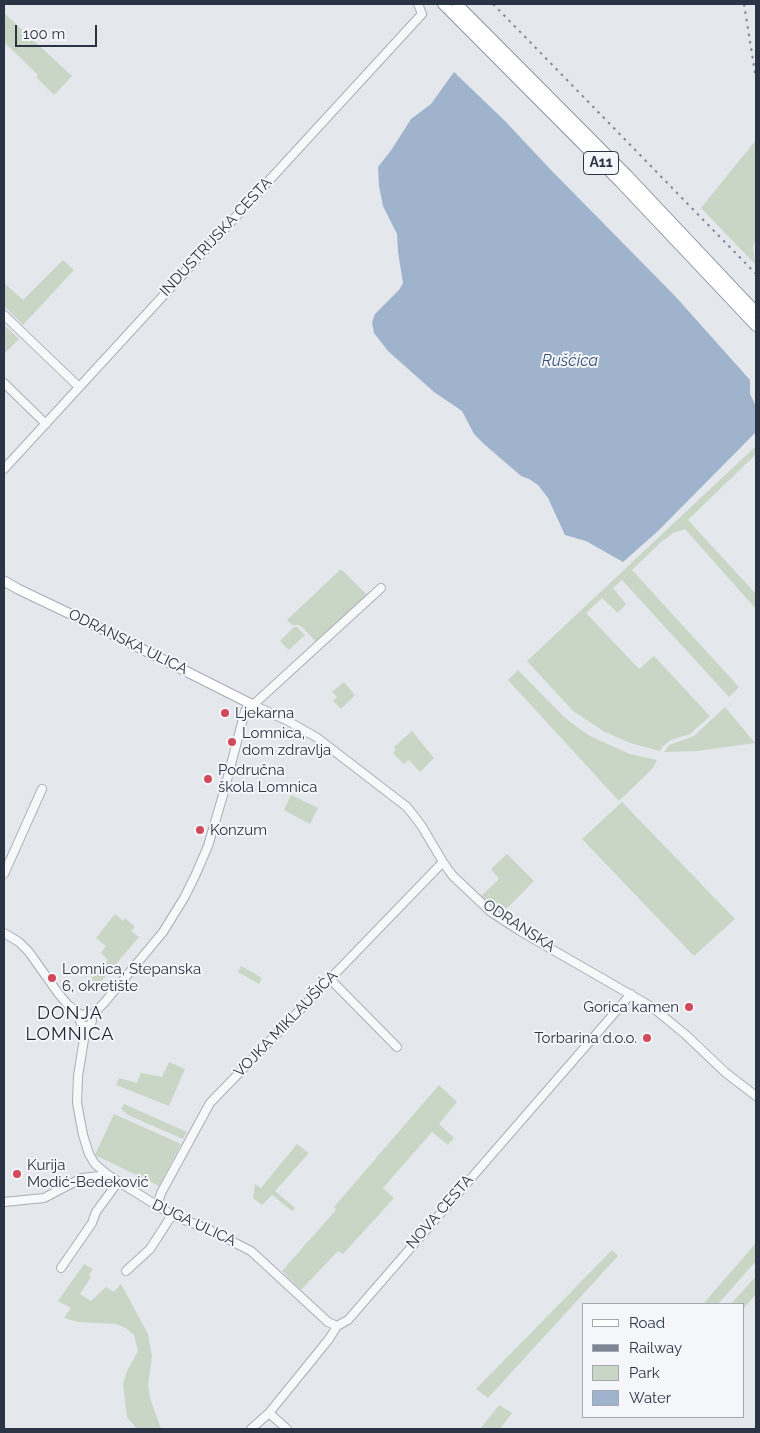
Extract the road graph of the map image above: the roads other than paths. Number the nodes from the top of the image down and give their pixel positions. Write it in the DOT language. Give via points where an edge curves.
graph roads {
  1 [pos="418,4"];
  2 [pos="442,4"];
  3 [pos="456,4"];
  4 [pos="756,312"];
  5 [pos="4,315"];
  6 [pos="756,326"];
  7 [pos="4,383"];
  8 [pos="79,387"];
  9 [pos="46,424"];
  10 [pos="4,469"];
  11 [pos="4,581"];
  12 [pos="380,588"];
  13 [pos="252,705"];
  14 [pos="42,789"];
  15 [pos="443,862"];
  16 [pos="4,874"];
  17 [pos="4,932"];
  18 [pos="330,979"];
  19 [pos="631,994"];
  20 [pos="82,1016"];
  21 [pos="91,1016"];
  22 [pos="86,1027"];
  23 [pos="397,1047"];
  24 [pos="756,1096"];
  25 [pos="108,1176"];
  26 [pos="118,1182"];
  27 [pos="161,1193"];
  28 [pos="145,1200"];
  29 [pos="4,1202"];
  30 [pos="158,1207"];
  31 [pos="172,1215"];
  32 [pos="61,1268"];
  33 [pos="126,1271"];
  34 [pos="337,1326"];
  35 [pos="269,1413"];
  36 [pos="251,1429"];
  37 [pos="287,1429"];
  1 -- 8 [label="street, INDUSTRIJSKA CESTA" via="422,14"];
  2 -- 6 [label="highway, A11" via="620,182"];
  3 -- 4 [label="highway, A11" via="627,175"];
  5 -- 8 [label="street"];
  7 -- 9 [label="street"];
  8 -- 9 [label="street, INDUSTRIJSKA CESTA"];
  9 -- 10 [label="street, INDUSTRIJSKA CESTA"];
  11 -- 13 [label="main road, ODRANSKA ULICA"];
  12 -- 13 [label="street"];
  13 -- 15 [label="street, ODRANSKA" via="316,737 398,800 422,825"];
  13 -- 21 [label="street" via="245,711 210,839 184,898 163,932"];
  14 -- 16 [label="street"];
  15 -- 18 [label="street, VOJKA MIKLAUŠIĆA"];
  15 -- 19 [label="street, ODRANSKA" via="461,884 498,917"];
  17 -- 20 [label="street" via="29,952 58,993"];
  18 -- 23 [label="street"];
  18 -- 27 [label="street, VOJKA MIKLAUŠIĆA" via="210,1103"];
  19 -- 24 [label="street, ODRANSKA" via="661,1014"];
  19 -- 34 [label="street, NOVA CESTA" via="348,1320"];
  20 -- 21 [label="street"];
  20 -- 22 [label="street" via="80,1023"];
  21 -- 22 [label="street" via="92,1024"];
  22 -- 25 [label="street, DUGA ULICA" via="78,1076 78,1110 92,1160"];
  25 -- 26 [label="street, DUGA ULICA"];
  25 -- 29 [label="street" via="82,1178 44,1198"];
  26 -- 28 [label="street, DUGA ULICA"];
  26 -- 32 [label="street"];
  27 -- 28 [label="street"];
  27 -- 30 [label="street, VOJKA MIKLAUŠIĆA"];
  28 -- 30 [label="street, DUGA ULICA"];
  30 -- 31 [label="street, DUGA ULICA"];
  31 -- 33 [label="street" via="150,1249"];
  31 -- 34 [label="street, DUGA ULICA" via="251,1251 328,1322"];
  34 -- 35 [label="street, NOVA CESTA"];
  35 -- 36 [label="street, NOVA CESTA"];
  35 -- 37 [label="street"];
}
